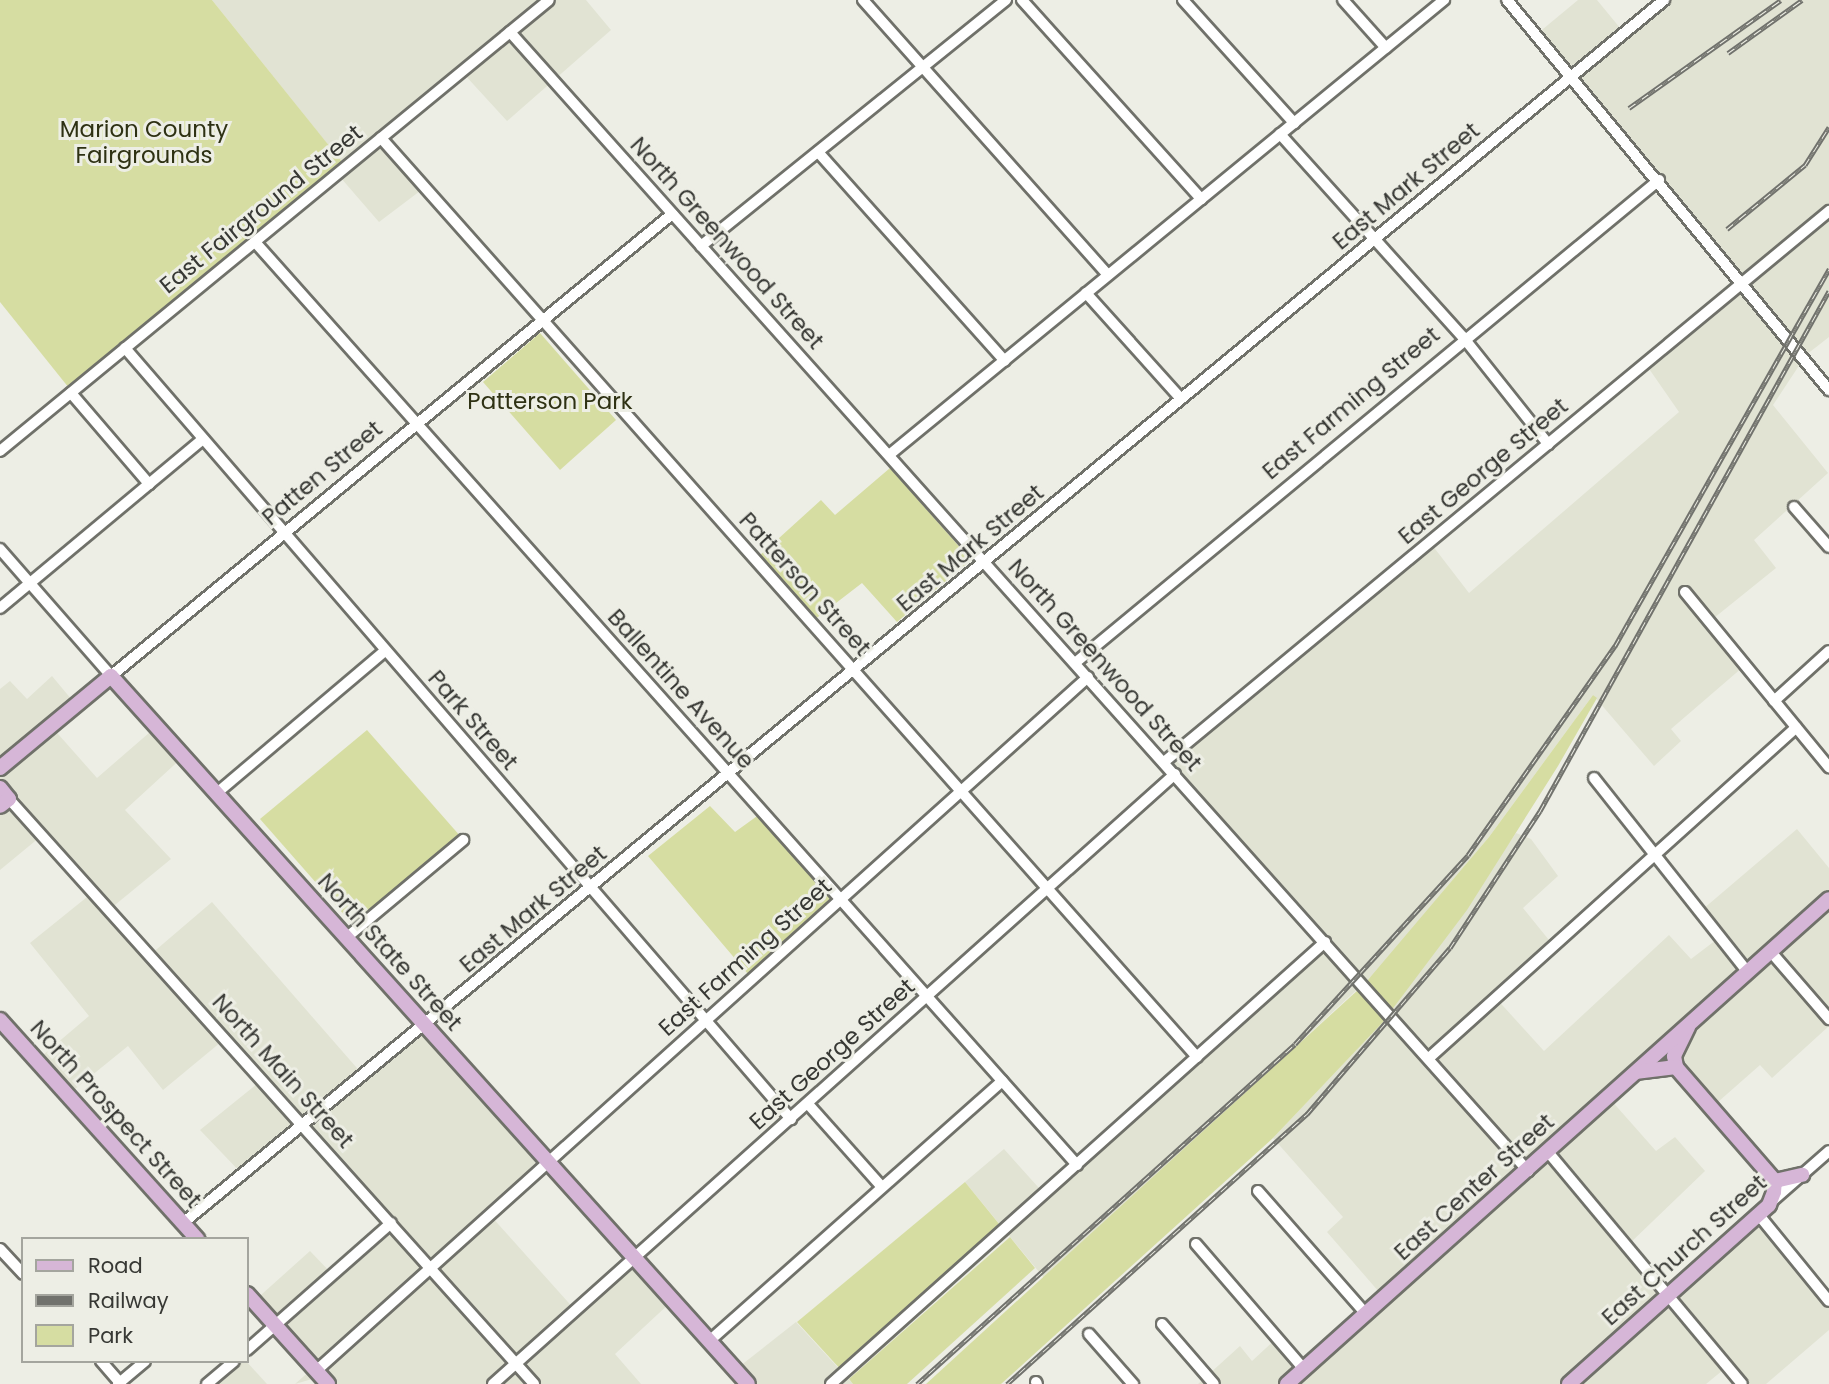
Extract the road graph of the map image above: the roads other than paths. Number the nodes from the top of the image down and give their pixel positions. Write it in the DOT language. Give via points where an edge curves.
graph roads {
  1 [pos="550,0"];
  2 [pos="863,0"];
  3 [pos="1006,0"];
  4 [pos="1022,0"];
  5 [pos="1184,0"];
  6 [pos="1343,0"];
  7 [pos="1444,0"];
  8 [pos="1507,0"];
  9 [pos="1664,0"];
  10 [pos="510,32"];
  11 [pos="1386,48"];
  12 [pos="923,67"];
  13 [pos="1574,75"];
  14 [pos="1294,123"];
  15 [pos="1280,134"];
  16 [pos="381,138"];
  17 [pos="818,152"];
  18 [pos="1659,180"];
  19 [pos="1201,199"];
  20 [pos="1829,211"];
  21 [pos="672,214"];
  22 [pos="1376,237"];
  23 [pos="255,242"];
  24 [pos="701,246"];
  25 [pos="1108,275"];
  26 [pos="1744,284"];
  27 [pos="1086,293"];
  28 [pos="543,320"];
  29 [pos="1463,337"];
  30 [pos="125,348"];
  31 [pos="1005,361"];
  32 [pos="1829,390"];
  33 [pos="71,393"];
  34 [pos="1181,399"];
  35 [pos="417,424"];
  36 [pos="203,439"];
  37 [pos="1548,444"];
  38 [pos="0,451"];
  39 [pos="889,455"];
  40 [pos="149,484"];
  41 [pos="1794,507"];
  42 [pos="284,534"];
  43 [pos="1829,547"];
  44 [pos="0,549"];
  45 [pos="985,563"];
  46 [pos="31,583"];
  47 [pos="1685,592"];
  48 [pos="0,608"];
  49 [pos="385,651"];
  50 [pos="1829,651"];
  51 [pos="1075,663"];
  52 [pos="854,671"];
  53 [pos="111,676"];
  54 [pos="1088,677"];
  55 [pos="1774,701"];
  56 [pos="1796,727"];
  57 [pos="1164,762"];
  58 [pos="1829,767"];
  59 [pos="0,768"];
  60 [pos="728,774"];
  61 [pos="1175,774"];
  62 [pos="1594,778"];
  63 [pos="961,791"];
  64 [pos="218,792"];
  65 [pos="3,798"];
  66 [pos="463,840"];
  67 [pos="1655,856"];
  68 [pos="591,888"];
  69 [pos="1048,888"];
  70 [pos="840,899"];
  71 [pos="1829,899"];
  72 [pos="346,938"];
  73 [pos="1325,942"];
  74 [pos="1771,952"];
  75 [pos="1748,972"];
  76 [pos="927,996"];
  77 [pos="1829,1019"];
  78 [pos="0,1020"];
  79 [pos="706,1020"];
  80 [pos="1690,1024"];
  81 [pos="425,1025"];
  82 [pos="1197,1057"];
  83 [pos="1429,1058"];
  84 [pos="1676,1068"];
  85 [pos="1636,1072"];
  86 [pos="1002,1081"];
  87 [pos="808,1104"];
  88 [pos="791,1119"];
  89 [pos="302,1126"];
  90 [pos="1829,1151"];
  91 [pos="1548,1152"];
  92 [pos="548,1162"];
  93 [pos="1077,1165"];
  94 [pos="1528,1171"];
  95 [pos="1802,1175"];
  96 [pos="1775,1181"];
  97 [pos="883,1187"];
  98 [pos="1258,1191"];
  99 [pos="1764,1209"];
  100 [pos="183,1223"];
  101 [pos="391,1223"];
  102 [pos="195,1237"];
  103 [pos="1196,1244"];
  104 [pos="0,1249"];
  105 [pos="634,1258"];
  106 [pos="430,1268"];
  107 [pos="21,1272"];
  108 [pos="248,1295"];
  109 [pos="1668,1295"];
  110 [pos="1829,1301"];
  111 [pos="1366,1314"];
  112 [pos="1162,1324"];
  113 [pos="275,1326"];
  114 [pos="1088,1334"];
  115 [pos="715,1336"];
  116 [pos="248,1349"];
  117 [pos="103,1363"];
  118 [pos="143,1363"];
  119 [pos="232,1363"];
  120 [pos="516,1364"];
  121 [pos="1304,1369"];
  122 [pos="316,1371"];
  123 [pos="120,1383"];
  124 [pos="1290,1383"];
  125 [pos="207,1384"];
  126 [pos="328,1384"];
  127 [pos="493,1384"];
  128 [pos="534,1384"];
  129 [pos="748,1384"];
  130 [pos="831,1384"];
  131 [pos="1133,1384"];
  132 [pos="1214,1384"];
  133 [pos="1569,1384"];
  134 [pos="1742,1384"];
  1 -- 10 [label="street, East Fairground Street"];
  2 -- 12 [label="street"];
  3 -- 12 [label="street"];
  4 -- 19 [label="street"];
  5 -- 14 [label="street"];
  6 -- 11 [label="street"];
  7 -- 11 [label="street"];
  8 -- 13 [label="street"];
  9 -- 13 [label="street, East Mark Street"];
  10 -- 16 [label="street, East Fairground Street"];
  10 -- 21 [label="street, North Greenwood Street"];
  11 -- 14 [label="street"];
  12 -- 17 [label="street"];
  12 -- 25 [label="street"];
  13 -- 18 [label="street"];
  13 -- 22 [label="street, East Mark Street"];
  14 -- 15 [label="street"];
  15 -- 19 [label="street"];
  15 -- 22 [label="street"];
  16 -- 23 [label="street, East Fairground Street"];
  16 -- 28 [label="street, Patterson Street"];
  17 -- 24 [label="street"];
  17 -- 31 [label="street"];
  18 -- 26 [label="street"];
  18 -- 29 [label="street, East Farming Street"];
  19 -- 25 [label="street"];
  20 -- 26 [label="street, East George Street"];
  21 -- 24 [label="street, North Greenwood Street"];
  21 -- 28 [label="street, Patten Street"];
  22 -- 29 [label="street"];
  22 -- 34 [label="street, East Mark Street"];
  23 -- 30 [label="street, East Fairground Street"];
  23 -- 35 [label="street, Ballentine Avenue"];
  24 -- 39 [label="street, North Greenwood Street"];
  25 -- 27 [label="street"];
  26 -- 32 [label="street"];
  26 -- 37 [label="street, East George Street"];
  27 -- 31 [label="street"];
  27 -- 34 [label="street"];
  28 -- 35 [label="street, Patten Street"];
  28 -- 52 [label="street, Patterson Street"];
  29 -- 37 [label="street"];
  29 -- 51 [label="street, East Farming Street"];
  30 -- 33 [label="street, East Fairground Street"];
  30 -- 36 [label="street, Park Street"];
  31 -- 39 [label="street"];
  33 -- 38 [label="street, East Fairground Street"];
  33 -- 40 [label="street"];
  34 -- 45 [label="street, East Mark Street"];
  35 -- 42 [label="street, Patten Street"];
  35 -- 60 [label="street, Ballentine Avenue"];
  36 -- 40 [label="street"];
  36 -- 42 [label="street, Park Street"];
  37 -- 57 [label="street, East George Street"];
  39 -- 45 [label="street, North Greenwood Street"];
  40 -- 46 [label="street"];
  41 -- 43 [label="street"];
  42 -- 49 [label="street, Park Street"];
  42 -- 53 [label="street, Patten Street"];
  44 -- 46 [label="street, North State Street"];
  45 -- 51 [label="street, North Greenwood Street"];
  45 -- 52 [label="street, East Mark Street"];
  46 -- 48 [label="street"];
  46 -- 53 [label="street, North State Street"];
  47 -- 55 [label="street"];
  49 -- 64 [label="street"];
  49 -- 68 [label="street, Park Street"];
  50 -- 55 [label="street"];
  51 -- 54 [label="street, North Greenwood Street"];
  52 -- 60 [label="street, East Mark Street"];
  52 -- 63 [label="street, Patterson Street"];
  53 -- 59 [label="main road, Patten Street"];
  53 -- 64 [label="main road, North State Street"];
  54 -- 57 [label="street, North Greenwood Street"];
  54 -- 63 [label="street, East Farming Street"];
  55 -- 56 [label="street"];
  56 -- 58 [label="street"];
  56 -- 67 [label="street"];
  57 -- 61 [label="street, North Greenwood Street"];
  60 -- 68 [label="street, East Mark Street"];
  60 -- 70 [label="street, Ballentine Avenue"];
  61 -- 69 [label="street, East George Street"];
  61 -- 73 [label="street, North Greenwood Street"];
  62 -- 67 [label="street"];
  63 -- 69 [label="street, Patterson Street"];
  63 -- 70 [label="street, East Farming Street"];
  64 -- 72 [label="main road, North State Street"];
  65 -- 89 [label="street, North Main Street"];
  66 -- 72 [label="street"];
  67 -- 75 [label="street"];
  67 -- 83 [label="street"];
  68 -- 79 [label="street, Park Street"];
  68 -- 81 [label="street, East Mark Street"];
  69 -- 76 [label="street, East George Street"];
  69 -- 82 [label="street, Patterson Street"];
  70 -- 76 [label="street, Ballentine Avenue"];
  70 -- 79 [label="street, East Farming Street"];
  71 -- 74 [label="main road, East Center Street"];
  72 -- 81 [label="main road, North State Street"];
  73 -- 82 [label="street"];
  73 -- 83 [label="street, North Greenwood Street"];
  74 -- 75 [label="main road, East Center Street"];
  74 -- 77 [label="street"];
  75 -- 80 [label="main road, East Center Street"];
  76 -- 86 [label="street, Ballentine Avenue"];
  76 -- 87 [label="street, East George Street"];
  78 -- 100 [label="main road, North Prospect Street"];
  79 -- 88 [label="street, Park Street"];
  79 -- 92 [label="street, East Farming Street"];
  80 -- 84 [label="main road, East Center Street" via="1678,1044"];
  80 -- 85 [label="main road, East Center Street"];
  81 -- 89 [label="street, East Mark Street"];
  81 -- 92 [label="main road, North State Street"];
  82 -- 93 [label="street"];
  83 -- 94 [label="street, North Greenwood Street"];
  84 -- 85 [label="main road"];
  84 -- 96 [label="main road"];
  85 -- 91 [label="main road, East Center Street"];
  86 -- 93 [label="street, Ballentine Avenue"];
  86 -- 97 [label="street"];
  87 -- 88 [label="street, East George Street"];
  87 -- 97 [label="street"];
  88 -- 105 [label="street, East George Street"];
  89 -- 100 [label="street, East Mark Street"];
  89 -- 101 [label="street, North Main Street"];
  90 -- 95 [label="street, East Church Street"];
  91 -- 94 [label="main road, East Center Street"];
  91 -- 109 [label="street"];
  92 -- 105 [label="main road, North State Street"];
  92 -- 106 [label="street, East Farming Street"];
  93 -- 130 [label="street"];
  94 -- 111 [label="main road, East Center Street"];
  95 -- 96 [label="main road"];
  95 -- 99 [label="street, East Church Street"];
  96 -- 99 [label="main road"];
  97 -- 115 [label="street"];
  98 -- 111 [label="street"];
  99 -- 109 [label="main road, East Church Street"];
  99 -- 110 [label="street"];
  100 -- 102 [label="main road, North Prospect Street"];
  101 -- 106 [label="street, North Main Street"];
  101 -- 113 [label="street"];
  103 -- 121 [label="street"];
  104 -- 107 [label="street"];
  105 -- 120 [label="street, East George Street"];
  105 -- 129 [label="main road, North State Street"];
  106 -- 120 [label="street, North Main Street"];
  106 -- 122 [label="street, East Farming Street"];
  108 -- 113 [label="main road"];
  109 -- 133 [label="main road, East Church Street"];
  109 -- 134 [label="street"];
  111 -- 121 [label="main road, East Center Street"];
  112 -- 132 [label="street"];
  113 -- 116 [label="street"];
  113 -- 122 [label="main road"];
  114 -- 131 [label="street"];
  117 -- 123 [label="street"];
  118 -- 123 [label="street"];
  119 -- 125 [label="street"];
  120 -- 127 [label="street, East George Street"];
  120 -- 128 [label="street, North Main Street"];
  121 -- 124 [label="main road, East Center Street"];
  122 -- 126 [label="main road"];
}
